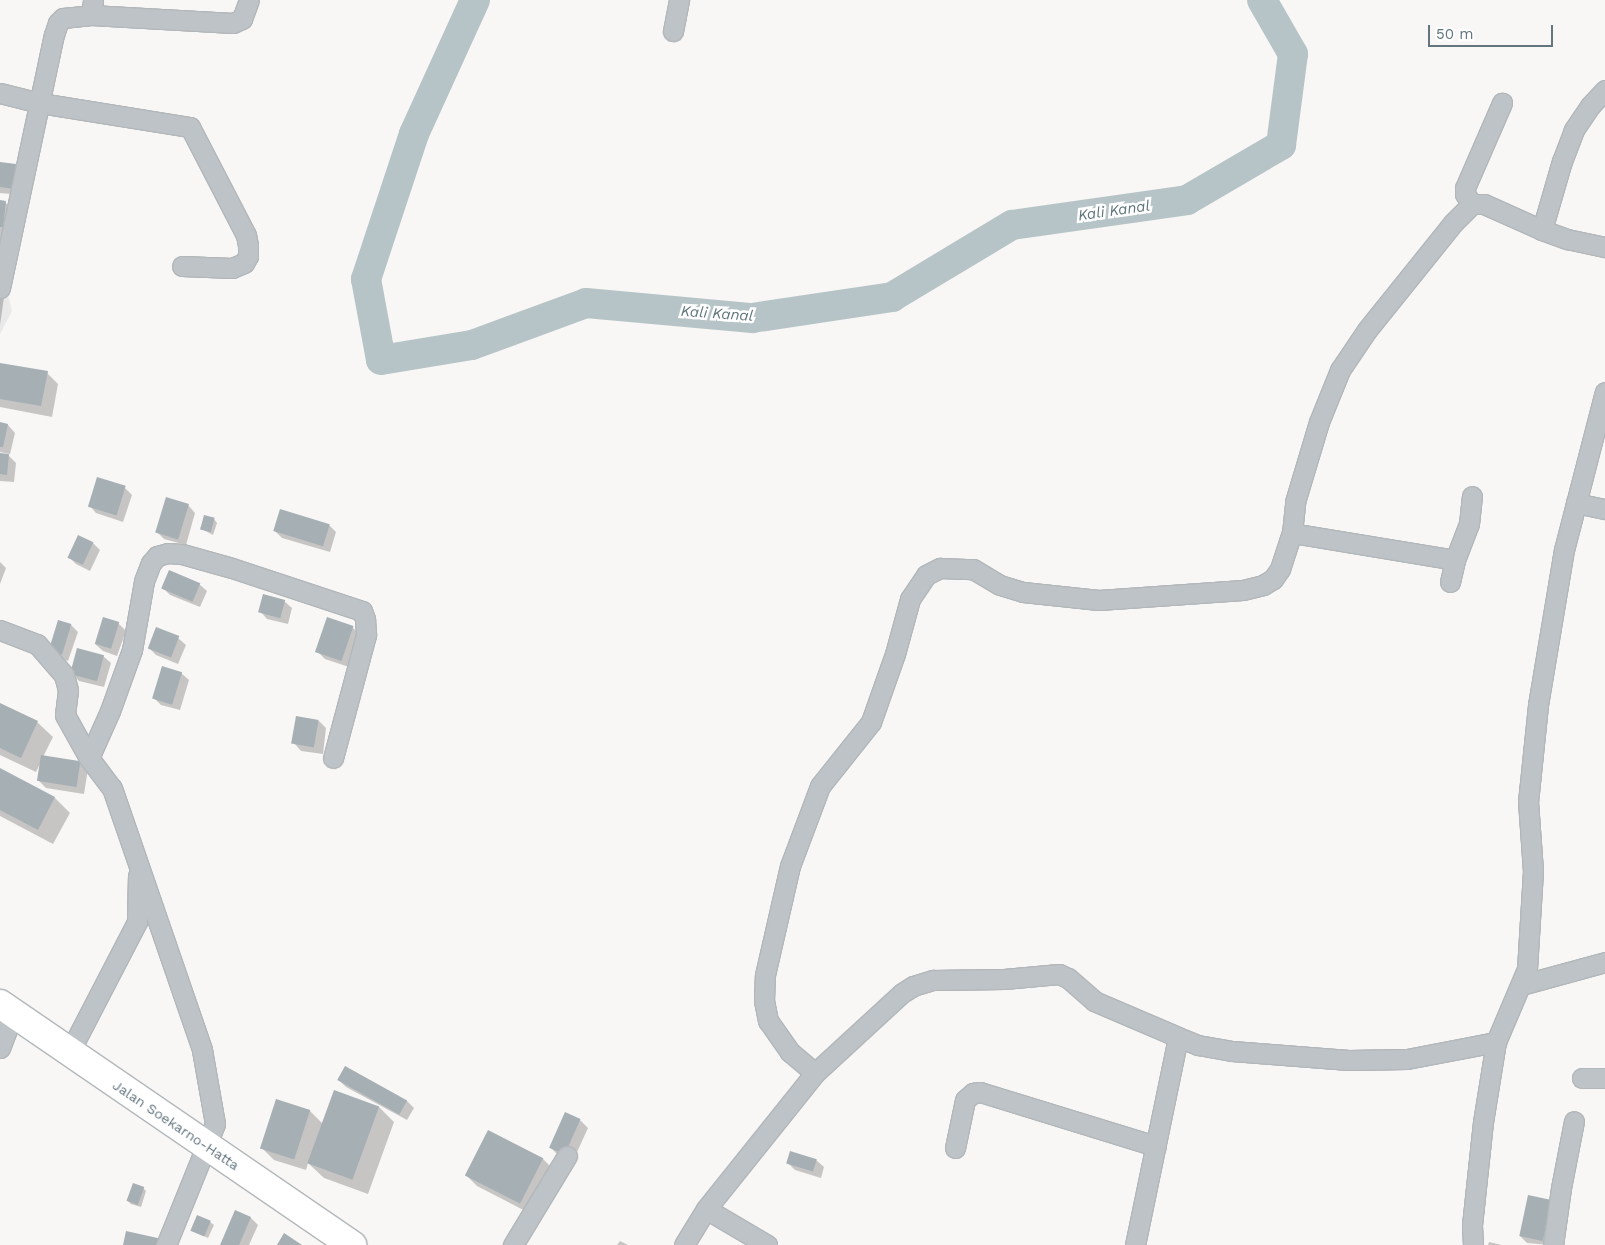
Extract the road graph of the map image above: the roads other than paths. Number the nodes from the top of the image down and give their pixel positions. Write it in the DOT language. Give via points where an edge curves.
graph roads {
  1 [pos="249,0"];
  2 [pos="679,0"];
  3 [pos="92,8"];
  4 [pos="673,31"];
  5 [pos="1605,90"];
  6 [pos="0,93"];
  7 [pos="40,103"];
  8 [pos="1502,103"];
  9 [pos="1472,204"];
  10 [pos="1542,230"];
  11 [pos="1605,247"];
  12 [pos="182,266"];
  13 [pos="0,288"];
  14 [pos="1605,392"];
  15 [pos="1472,496"];
  16 [pos="1576,503"];
  17 [pos="1605,509"];
  18 [pos="1292,533"];
  19 [pos="1455,560"];
  20 [pos="1450,582"];
  21 [pos="0,630"];
  22 [pos="89,758"];
  23 [pos="333,758"];
  24 [pos="138,859"];
  25 [pos="1605,962"];
  26 [pos="1520,984"];
  27 [pos="6,1009"];
  28 [pos="1178,1037"];
  29 [pos="1496,1042"];
  30 [pos="0,1048"];
  31 [pos="69,1053"];
  32 [pos="815,1073"];
  33 [pos="1582,1078"];
  34 [pos="1605,1078"];
  35 [pos="1574,1121"];
  36 [pos="206,1146"];
  37 [pos="1156,1146"];
  38 [pos="955,1148"];
  39 [pos="567,1156"];
  40 [pos="706,1209"];
  41 [pos="166,1245"];
  42 [pos="352,1245"];
  43 [pos="513,1245"];
  44 [pos="684,1245"];
  45 [pos="768,1245"];
  46 [pos="1135,1245"];
  47 [pos="1472,1245"];
  48 [pos="1553,1245"];
  1 -- 3 [label="street" via="242,19 233,23"];
  2 -- 4 [label="street"];
  3 -- 7 [label="street" via="63,18 58,23"];
  5 -- 10 [label="street" via="1574,130"];
  6 -- 7 [label="street"];
  7 -- 12 [label="street" via="190,127 246,235 248,256 244,263 232,268"];
  7 -- 13 [label="street"];
  8 -- 9 [label="street" via="1464,188"];
  9 -- 10 [label="street" via="1484,204"];
  9 -- 18 [label="street" via="1448,228 1340,370 1310,449 1295,502"];
  10 -- 11 [label="street"];
  14 -- 16 [label="street"];
  15 -- 19 [label="street" via="1469,524"];
  16 -- 17 [label="street"];
  16 -- 26 [label="street" via="1564,550 1538,705 1528,802 1533,871 1527,969"];
  18 -- 19 [label="street"];
  18 -- 32 [label="street" via="1280,569 1273,579 1243,590 1099,600 1023,592 1000,585 973,568 940,568 926,575 910,599 871,722 820,786 790,866 767,966 764,1001 768,1021 790,1052"];
  19 -- 20 [label="street"];
  21 -- 22 [label="street" via="37,644 64,675 68,690 65,715"];
  22 -- 23 [label="street" via="132,650 144,581 151,563 157,556 168,553 232,568 362,611 366,619 366,635"];
  22 -- 24 [label="street" via="112,788"];
  24 -- 31 [label="street" via="137,922"];
  24 -- 36 [label="street" via="202,1050 215,1124"];
  25 -- 26 [label="street"];
  26 -- 29 [label="street"];
  27 -- 30 [label="street"];
  27 -- 31 [label="highway, Jalan Soekarno-Hatta"];
  28 -- 29 [label="street" via="1198,1045 1232,1051 1349,1060 1407,1059"];
  28 -- 32 [label="street" via="1094,1001 1059,974 933,980 902,993"];
  28 -- 37 [label="street"];
  29 -- 47 [label="street" via="1483,1122"];
  31 -- 36 [label="highway, Jalan Soekarno-Hatta"];
  32 -- 40 [label="street"];
  33 -- 34 [label="street"];
  35 -- 48 [label="street" via="1560,1188"];
  36 -- 41 [label="street"];
  36 -- 42 [label="highway, Jalan Soekarno-Hatta"];
  37 -- 38 [label="street" via="980,1092 972,1093 965,1100"];
  37 -- 46 [label="street"];
  39 -- 43 [label="street"];
  40 -- 44 [label="street"];
  40 -- 45 [label="street"];
}
